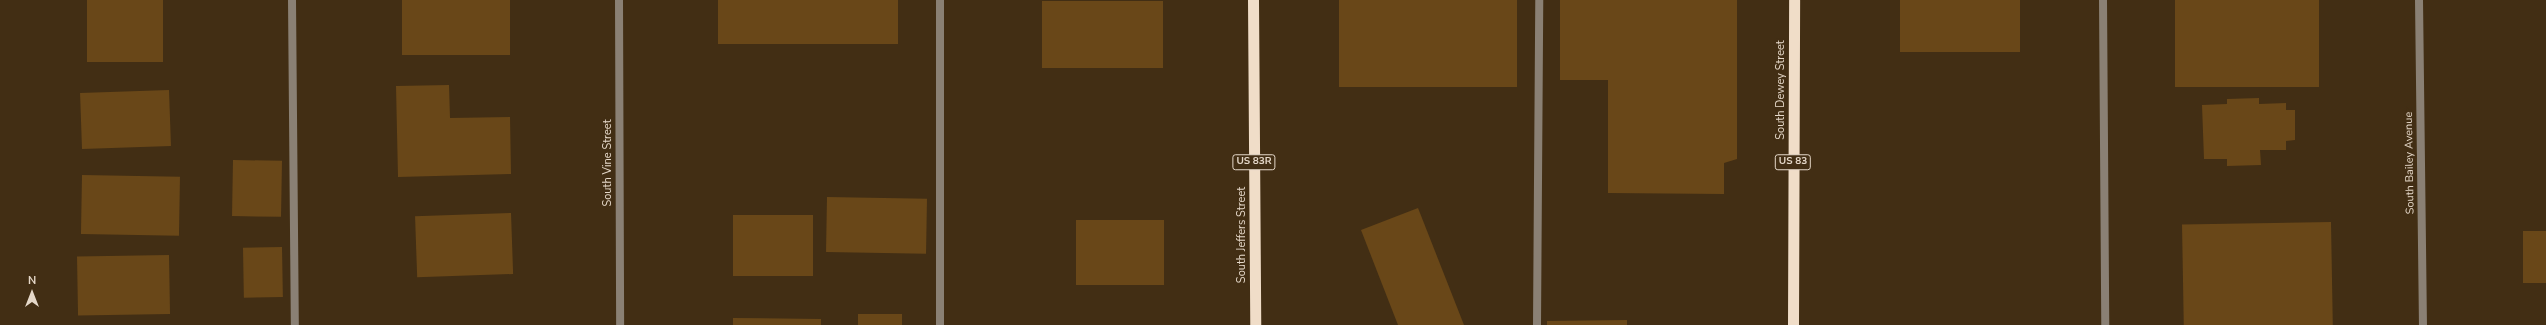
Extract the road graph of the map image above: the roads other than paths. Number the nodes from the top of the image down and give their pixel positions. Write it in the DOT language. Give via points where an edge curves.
graph roads {
  1 [pos="292,0"];
  2 [pos="619,0"];
  3 [pos="940,0"];
  4 [pos="1253,0"];
  5 [pos="1539,0"];
  6 [pos="1794,0"];
  7 [pos="2103,0"];
  8 [pos="2419,0"];
  9 [pos="295,325"];
  10 [pos="620,325"];
  11 [pos="940,325"];
  12 [pos="1256,325"];
  13 [pos="1537,325"];
  14 [pos="1793,325"];
  15 [pos="2105,325"];
  16 [pos="2423,325"];
  1 -- 9 [label="street"];
  2 -- 10 [label="street, South Vine Street"];
  3 -- 11 [label="street"];
  4 -- 12 [label="highway, South Jeffers Street / US 83R"];
  5 -- 13 [label="street"];
  6 -- 14 [label="highway, South Dewey Street / US 83"];
  7 -- 15 [label="street"];
  8 -- 16 [label="street, South Bailey Avenue"];
}
